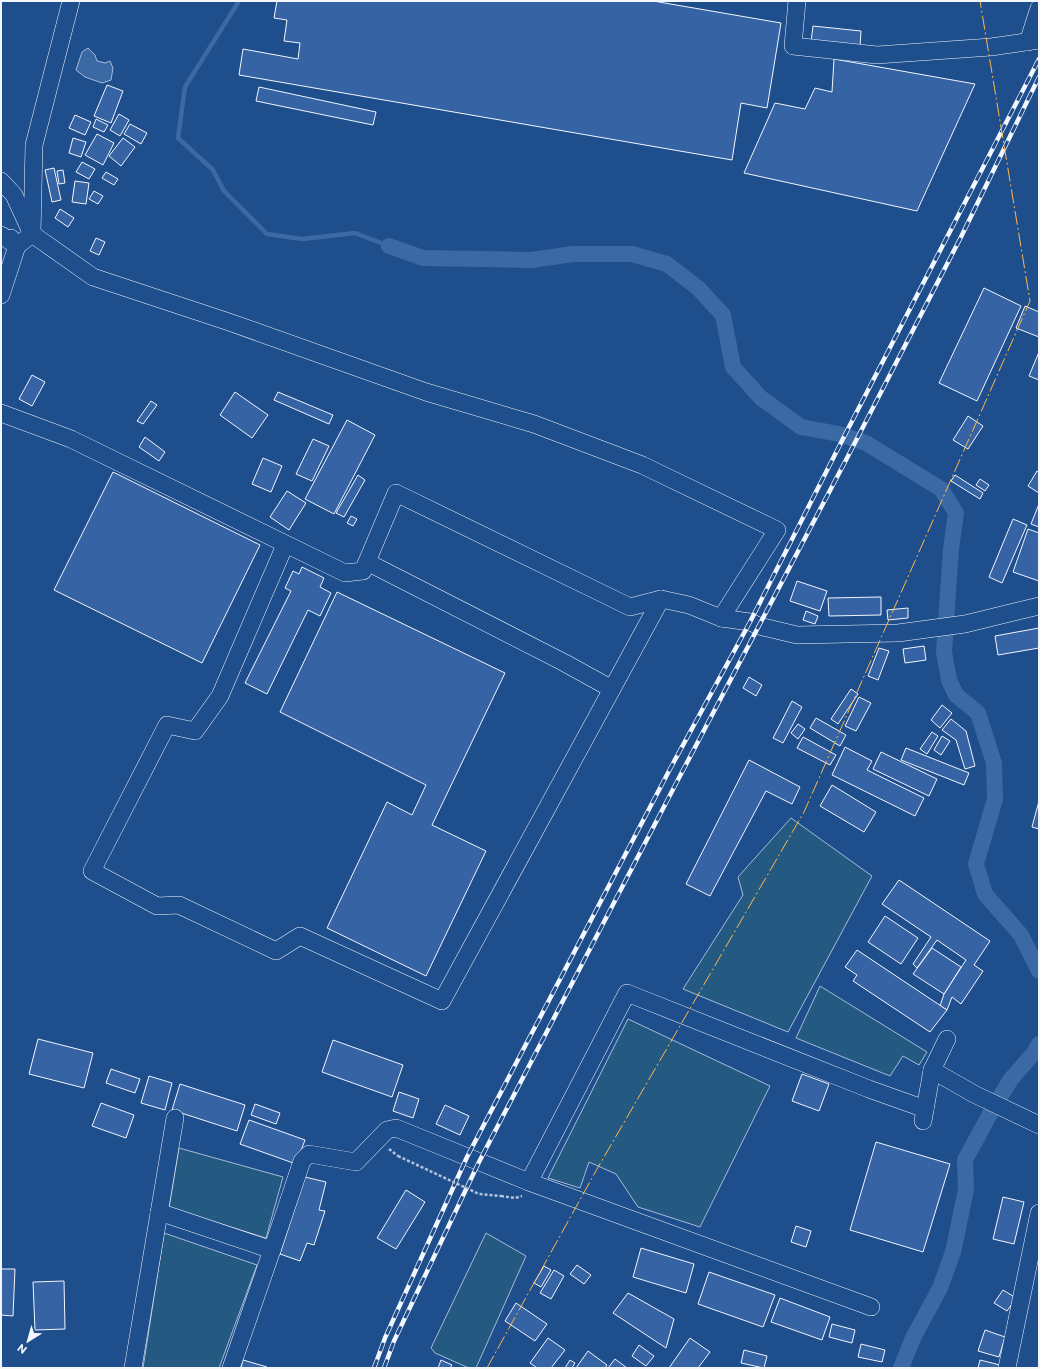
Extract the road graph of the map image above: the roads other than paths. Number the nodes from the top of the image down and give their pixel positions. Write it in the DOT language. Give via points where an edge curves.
graph roads {
  1 [pos="71,1"];
  2 [pos="798,1"];
  3 [pos="1039,8"];
  4 [pos="1033,41"];
  5 [pos="1,181"];
  6 [pos="1,224"];
  7 [pos="1,234"];
  8 [pos="32,234"];
  9 [pos="17,246"];
  10 [pos="1,295"];
  11 [pos="1,413"];
  12 [pos="285,545"];
  13 [pos="367,562"];
  14 [pos="661,600"];
  15 [pos="1039,606"];
  16 [pos="721,618"];
  17 [pos="612,689"];
  18 [pos="948,1039"];
  19 [pos="932,1070"];
  20 [pos="175,1118"];
  21 [pos="1034,1122"];
  22 [pos="529,1182"];
  23 [pos="159,1212"];
  24 [pos="1039,1213"];
  25 [pos="272,1250"];
  26 [pos="870,1307"];
  27 [pos="133,1368"];
  28 [pos="232,1368"];
  29 [pos="1007,1368"];
  1 -- 8 [label="street" via="34,145"];
  2 -- 4 [label="street" via="794,46 877,55 991,47"];
  3 -- 4 [label="street"];
  5 -- 8 [label="street" via="14,195"];
  6 -- 9 [label="street"];
  7 -- 9 [label="street"];
  8 -- 9 [label="street"];
  8 -- 16 [label="street" via="93,277 426,392 534,424 642,465 778,530"];
  9 -- 10 [label="street"];
  11 -- 12 [label="street" via="71,439"];
  12 -- 13 [label="street" via="345,573 363,571"];
  12 -- 17 [label="street" via="220,696 195,731 167,725 92,871 157,906 179,905 276,951 300,936 442,1001"];
  13 -- 14 [label="street" via="396,493 630,607"];
  13 -- 17 [label="street"];
  14 -- 16 [label="street" via="689,605"];
  14 -- 17 [label="street"];
  15 -- 16 [label="street" via="965,624 898,633 797,635 750,622"];
  18 -- 19 [label="street"];
  19 -- 21 [label="street" via="974,1094"];
  19 -- 22 [label="street" via="924,1115 869,1089 628,993"];
  20 -- 23 [label="street"];
  22 -- 25 [label="street" via="396,1128 387,1130 356,1162 309,1154 302,1161"];
  22 -- 26 [label="street"];
  23 -- 25 [label="street"];
  23 -- 27 [label="street"];
  24 -- 29 [label="street"];
  25 -- 28 [label="street"];
}
